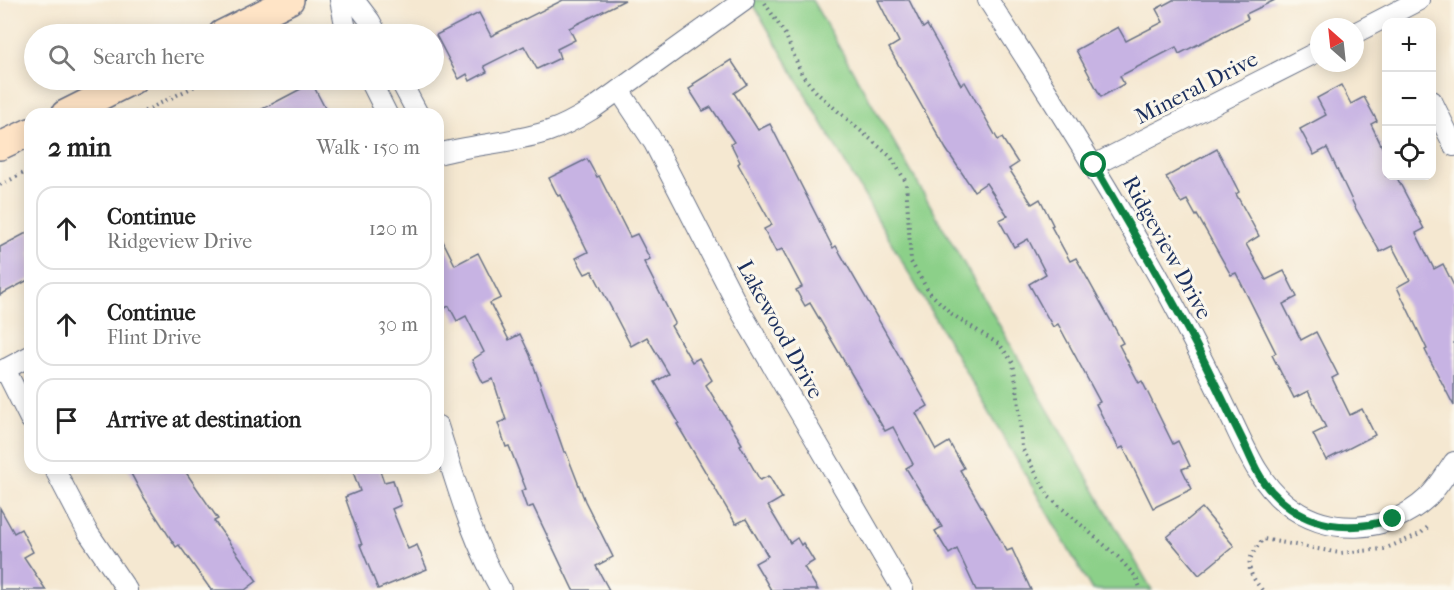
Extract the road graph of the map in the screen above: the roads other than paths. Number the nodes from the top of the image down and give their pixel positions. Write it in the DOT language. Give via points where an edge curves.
graph roads {
  1 [pos="290,0"];
  2 [pos="340,0"];
  3 [pos="354,0"];
  4 [pos="744,0"];
  5 [pos="988,0"];
  6 [pos="1419,0"];
  7 [pos="1392,18"];
  8 [pos="1382,22"];
  9 [pos="242,24"];
  10 [pos="338,24"];
  11 [pos="372,24"];
  12 [pos="1364,29"];
  13 [pos="1310,56"];
  14 [pos="113,90"];
  15 [pos="375,90"];
  16 [pos="405,90"];
  17 [pos="619,90"];
  18 [pos="78,108"];
  19 [pos="384,108"];
  20 [pos="415,108"];
  21 [pos="1436,111"];
  22 [pos="24,135"];
  23 [pos="0,146"];
  24 [pos="1454,146"];
  25 [pos="444,152"];
  26 [pos="1094,165"];
  27 [pos="24,359"];
  28 [pos="2,370"];
  29 [pos="24,408"];
  30 [pos="444,445"];
  31 [pos="1454,462"];
  32 [pos="57,474"];
  33 [pos="127,590"];
  34 [pos="501,590"];
  35 [pos="903,590"];
  1 -- 9 [label="main road"];
  2 -- 10 [label="street"];
  3 -- 11 [label="street"];
  4 -- 17 [label="street"];
  5 -- 26 [label="street, Ridgeview Drive"];
  6 -- 7 [label="street"];
  8 -- 12 [label="street"];
  13 -- 26 [label="street, Mineral Drive"];
  14 -- 18 [label="main road"];
  15 -- 19 [label="street"];
  16 -- 20 [label="street"];
  17 -- 25 [label="street" via="591,110 550,130"];
  17 -- 35 [label="street, Lakewood Drive" via="654,143 741,312"];
  21 -- 24 [label="street"];
  22 -- 23 [label="main road"];
  26 -- 31 [label="street, Ridgeview Drive" via="1198,349 1258,472 1287,505 1326,525 1371,526 1412,510 1428,497"];
  27 -- 28 [label="street"];
  28 -- 29 [label="street"];
  30 -- 34 [label="street" via="471,531"];
  32 -- 33 [label="street" via="87,531"];
}
